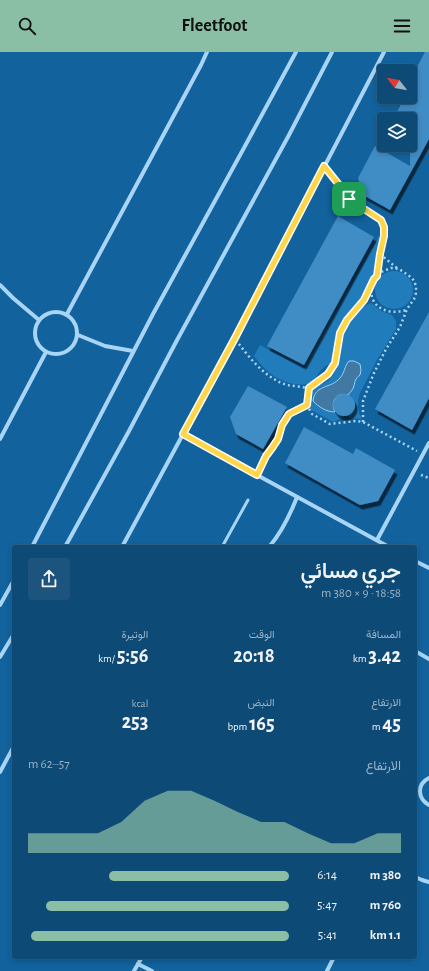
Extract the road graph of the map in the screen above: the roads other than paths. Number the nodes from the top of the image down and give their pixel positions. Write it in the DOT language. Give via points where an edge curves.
graph roads {
  1 [pos="207,52"];
  2 [pos="296,52"];
  3 [pos="332,52"];
  4 [pos="384,52"];
  5 [pos="0,285"];
  6 [pos="67,314"];
  7 [pos="39,320"];
  8 [pos="78,335"];
  9 [pos="133,351"];
  10 [pos="46,352"];
  11 [pos="183,434"];
  12 [pos="0,439"];
  13 [pos="429,443"];
  14 [pos="297,497"];
  15 [pos="248,500"];
  16 [pos="377,540"];
  17 [pos="33,545"];
  18 [pos="66,545"];
  19 [pos="123,545"];
  20 [pos="223,545"];
  21 [pos="270,545"];
  22 [pos="386,545"];
  23 [pos="417,562"];
  24 [pos="429,568"];
  25 [pos="12,584"];
  26 [pos="0,605"];
  27 [pos="12,637"];
  28 [pos="417,652"];
  29 [pos="0,658"];
  30 [pos="429,659"];
  31 [pos="12,750"];
  32 [pos="0,772"];
  33 [pos="429,778"];
  34 [pos="417,795"];
  35 [pos="421,796"];
  36 [pos="429,804"];
  37 [pos="417,878"];
  38 [pos="429,882"];
  39 [pos="141,959"];
  40 [pos="333,959"];
  41 [pos="138,964"];
  42 [pos="134,971"];
  43 [pos="152,971"];
  44 [pos="327,971"];
  1 -- 6 [label="street"];
  2 -- 9 [label="street"];
  3 -- 18 [label="street" via="267,177"];
  4 -- 11 [label="street"];
  5 -- 7 [label="street"];
  6 -- 7 [label="street" via="49,313"];
  6 -- 8 [label="street" via="75,323"];
  7 -- 10 [label="street" via="35,337"];
  8 -- 9 [label="street" via="105,346"];
  8 -- 10 [label="street" via="69,350 58,354"];
  9 -- 17 [label="street"];
  10 -- 12 [label="street"];
  11 -- 14 [label="street"];
  11 -- 19 [label="street"];
  13 -- 16 [label="street"];
  14 -- 16 [label="street"];
  14 -- 21 [label="street" via="281,531"];
  15 -- 20 [label="lane"];
  16 -- 22 [label="street"];
  23 -- 24 [label="street"];
  25 -- 26 [label="street"];
  27 -- 29 [label="street"];
  28 -- 30 [label="street"];
  31 -- 32 [label="street"];
  33 -- 35 [label="street" via="422,784"];
  34 -- 35 [label="street"];
  35 -- 36 [label="street" via="422,800"];
  37 -- 38 [label="street"];
  39 -- 41 [label="street"];
  40 -- 44 [label="street"];
  41 -- 42 [label="street"];
  41 -- 43 [label="street"];
}
